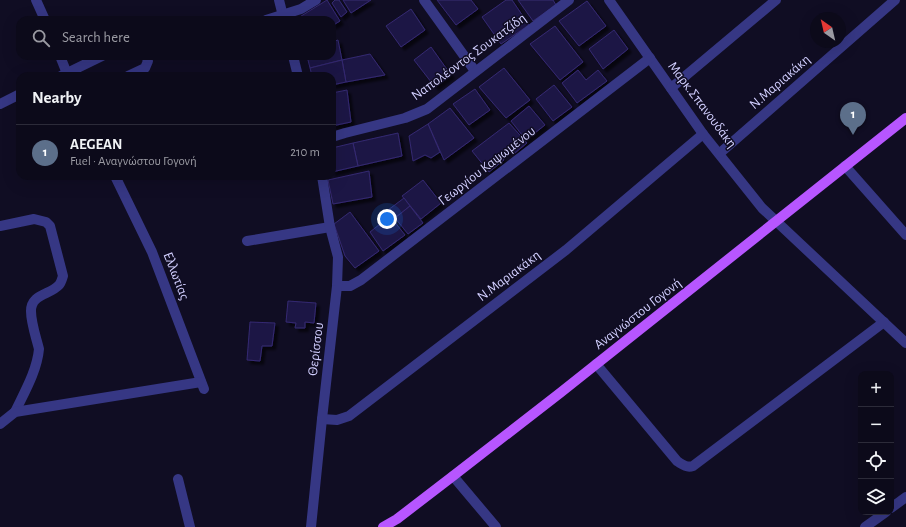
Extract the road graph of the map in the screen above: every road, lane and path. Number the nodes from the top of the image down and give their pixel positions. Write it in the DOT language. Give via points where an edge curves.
graph roads {
  1 [pos="36,0"];
  2 [pos="279,0"];
  3 [pos="316,0"];
  4 [pos="424,0"];
  5 [pos="569,0"];
  6 [pos="609,0"];
  7 [pos="776,0"];
  8 [pos="895,0"];
  9 [pos="42,16"];
  10 [pos="283,16"];
  11 [pos="287,16"];
  12 [pos="650,58"];
  13 [pos="61,60"];
  14 [pos="94,60"];
  15 [pos="147,60"];
  16 [pos="294,60"];
  17 [pos="475,71"];
  18 [pos="64,72"];
  19 [pos="71,72"];
  20 [pos="136,72"];
  21 [pos="297,72"];
  22 [pos="671,88"];
  23 [pos="16,96"];
  24 [pos="0,104"];
  25 [pos="906,118"];
  26 [pos="703,134"];
  27 [pos="336,135"];
  28 [pos="720,153"];
  29 [pos="845,166"];
  30 [pos="117,180"];
  31 [pos="323,180"];
  32 [pos="777,221"];
  33 [pos="0,226"];
  34 [pos="330,227"];
  35 [pos="906,235"];
  36 [pos="247,241"];
  37 [pos="337,286"];
  38 [pos="884,322"];
  39 [pos="906,343"];
  40 [pos="596,364"];
  41 [pos="15,412"];
  42 [pos="322,419"];
  43 [pos="0,424"];
  44 [pos="453,476"];
  45 [pos="178,479"];
  46 [pos="906,497"];
  47 [pos="894,506"];
  48 [pos="882,515"];
  49 [pos="190,527"];
  50 [pos="311,527"];
  51 [pos="383,527"];
  52 [pos="496,527"];
  53 [pos="865,527"];
  1 -- 9 [label="street"];
  2 -- 10 [label="street"];
  3 -- 11 [label="street"];
  4 -- 17 [label="street"];
  5 -- 17 [label="street, Ναπολέοντος Σουκατζίδη"];
  6 -- 12 [label="street, Μαρκ.Σπανουδάκη"];
  7 -- 22 [label="street"];
  8 -- 28 [label="street, Ν.Μαριακάκη"];
  12 -- 22 [label="street, Μαρκ.Σπανουδάκη"];
  12 -- 37 [label="street, Γεωργίου Καψωμένου" via="362,280 350,286"];
  13 -- 18 [label="street"];
  14 -- 19 [label="street"];
  15 -- 20 [label="street" via="145,68"];
  16 -- 21 [label="street"];
  17 -- 27 [label="street, Ναπολέοντος Σουκατζίδη" via="426,109 405,118"];
  22 -- 26 [label="street, Μαρκ.Σπανουδάκη"];
  23 -- 24 [label="street"];
  25 -- 29 [label="main road, Αναγνώστου Γογονή"];
  26 -- 28 [label="street, Μαρκ.Σπανουδάκη"];
  26 -- 42 [label="street, Ν.Μαριακάκη" via="566,250 349,416 336,420"];
  28 -- 32 [label="street, Μαρκ.Σπανουδάκη" via="762,208"];
  29 -- 32 [label="main road, Αναγνώστου Γογονή"];
  29 -- 35 [label="street"];
  30 -- 41 [label="street, Ελλωτίας" via="152,252 202,385"];
  31 -- 34 [label="street, Θερίσσου"];
  32 -- 38 [label="street, Μαρκ.Σπανουδάκη"];
  32 -- 40 [label="main road, Αναγνώστου Γογονή"];
  33 -- 41 [label="street" via="34,219 46,222 50,226 63,276 60,284 34,300 31,306 30,312 39,349 34,368"];
  34 -- 36 [label="street"];
  34 -- 37 [label="street, Θερίσσου" via="338,257"];
  37 -- 42 [label="street, Θερίσσου"];
  38 -- 39 [label="street, Μαρκ.Σπανουδάκη"];
  38 -- 40 [label="street" via="690,467 677,461"];
  40 -- 44 [label="main road, Αναγνώστου Γογονή"];
  41 -- 43 [label="street"];
  42 -- 50 [label="street, Θερίσσου"];
  44 -- 51 [label="main road, Αναγνώστου Γογονή"];
  44 -- 52 [label="street"];
  45 -- 49 [label="street"];
  46 -- 47 [label="street"];
  48 -- 53 [label="street"];
}
